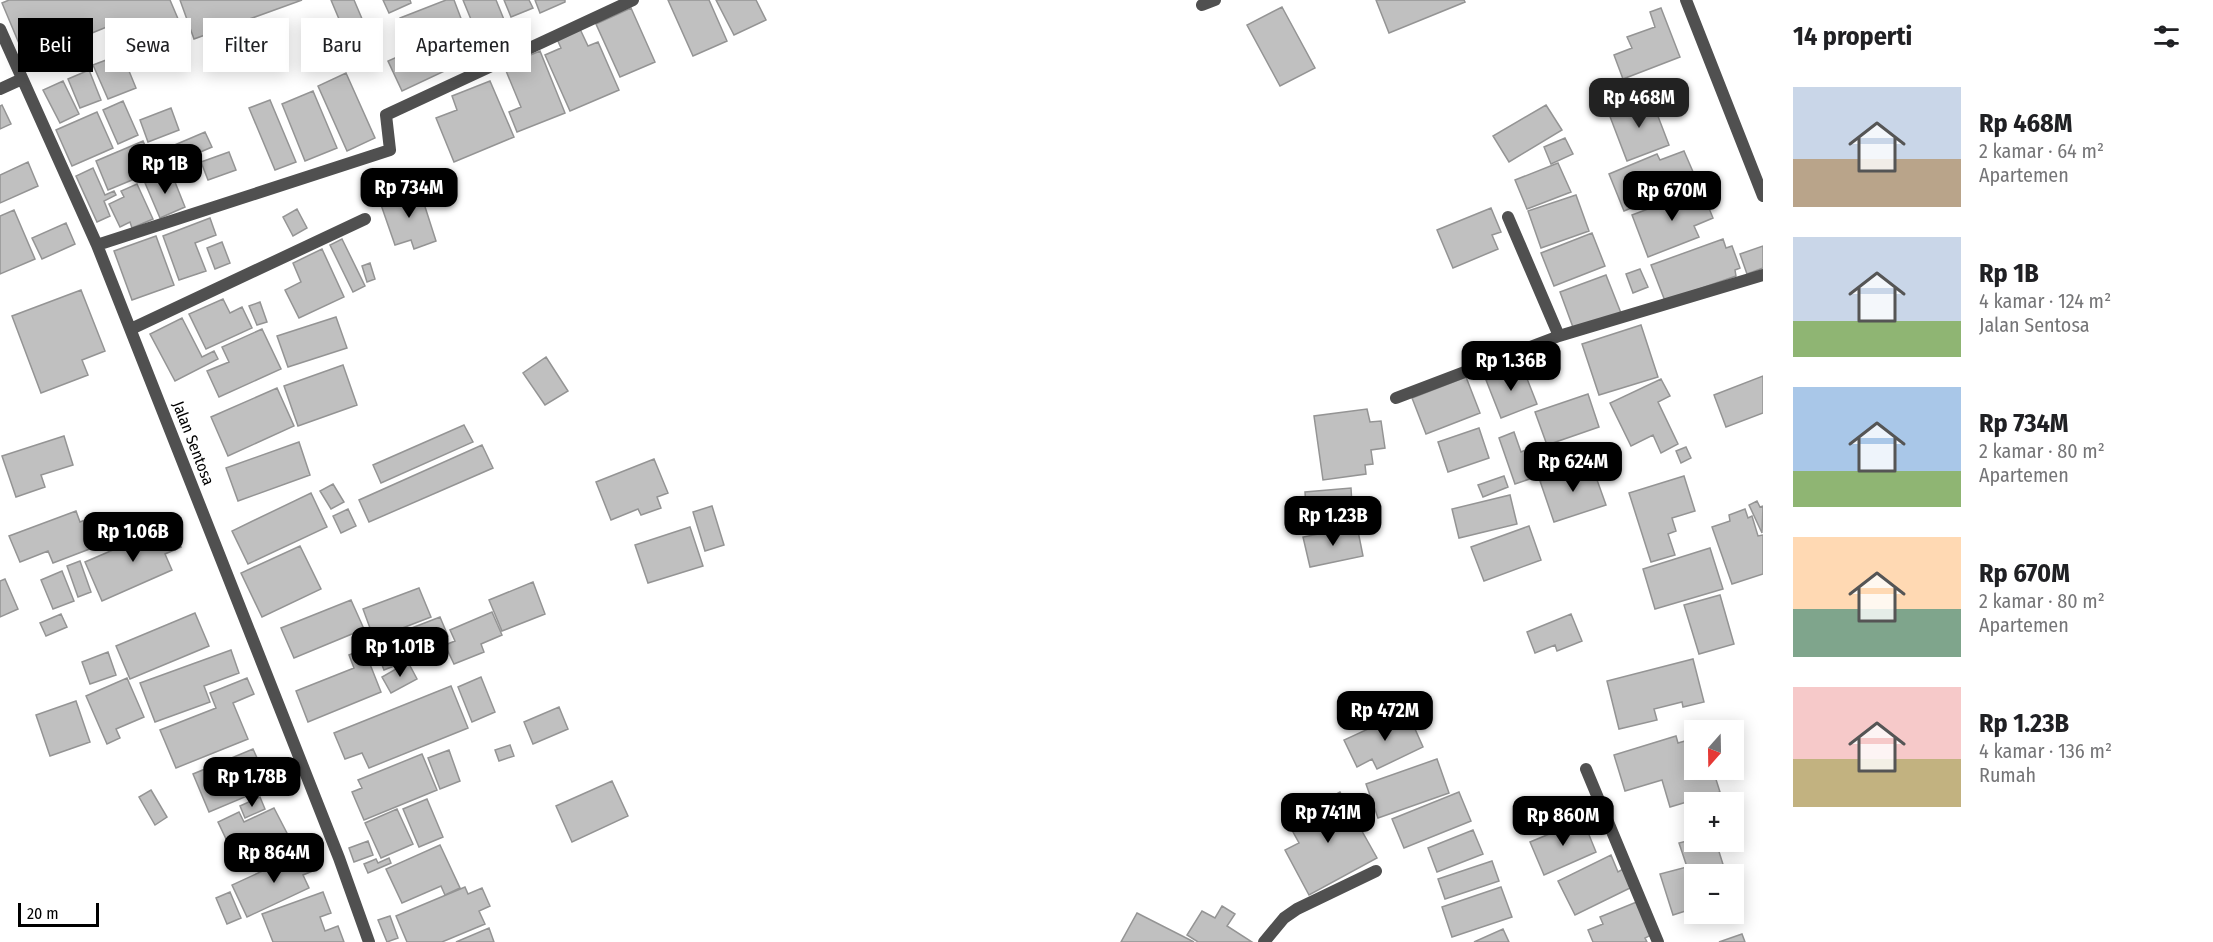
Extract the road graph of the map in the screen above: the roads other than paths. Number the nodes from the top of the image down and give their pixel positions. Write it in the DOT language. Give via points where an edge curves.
graph roads {
  1 [pos="633,0"];
  2 [pos="1215,0"];
  3 [pos="1686,0"];
  4 [pos="1202,5"];
  5 [pos="0,29"];
  6 [pos="22,79"];
  7 [pos="0,89"];
  8 [pos="1763,196"];
  9 [pos="1508,218"];
  10 [pos="365,219"];
  11 [pos="97,245"];
  12 [pos="1763,274"];
  13 [pos="131,329"];
  14 [pos="1559,336"];
  15 [pos="1396,398"];
  16 [pos="1586,769"];
  17 [pos="1376,871"];
  18 [pos="369,942"];
  19 [pos="1264,942"];
  20 [pos="1658,942"];
  1 -- 11 [label="street" via="386,115 390,150"];
  2 -- 4 [label="street"];
  3 -- 8 [label="street"];
  5 -- 6 [label="street, Jalan Sentosa"];
  6 -- 7 [label="street"];
  6 -- 11 [label="street, Jalan Sentosa"];
  9 -- 14 [label="street"];
  10 -- 13 [label="street"];
  11 -- 13 [label="street, Jalan Sentosa"];
  12 -- 14 [label="street"];
  13 -- 18 [label="street, Jalan Sentosa"];
  14 -- 15 [label="street"];
  16 -- 20 [label="street"];
  17 -- 19 [label="street" via="1297,909"];
}
